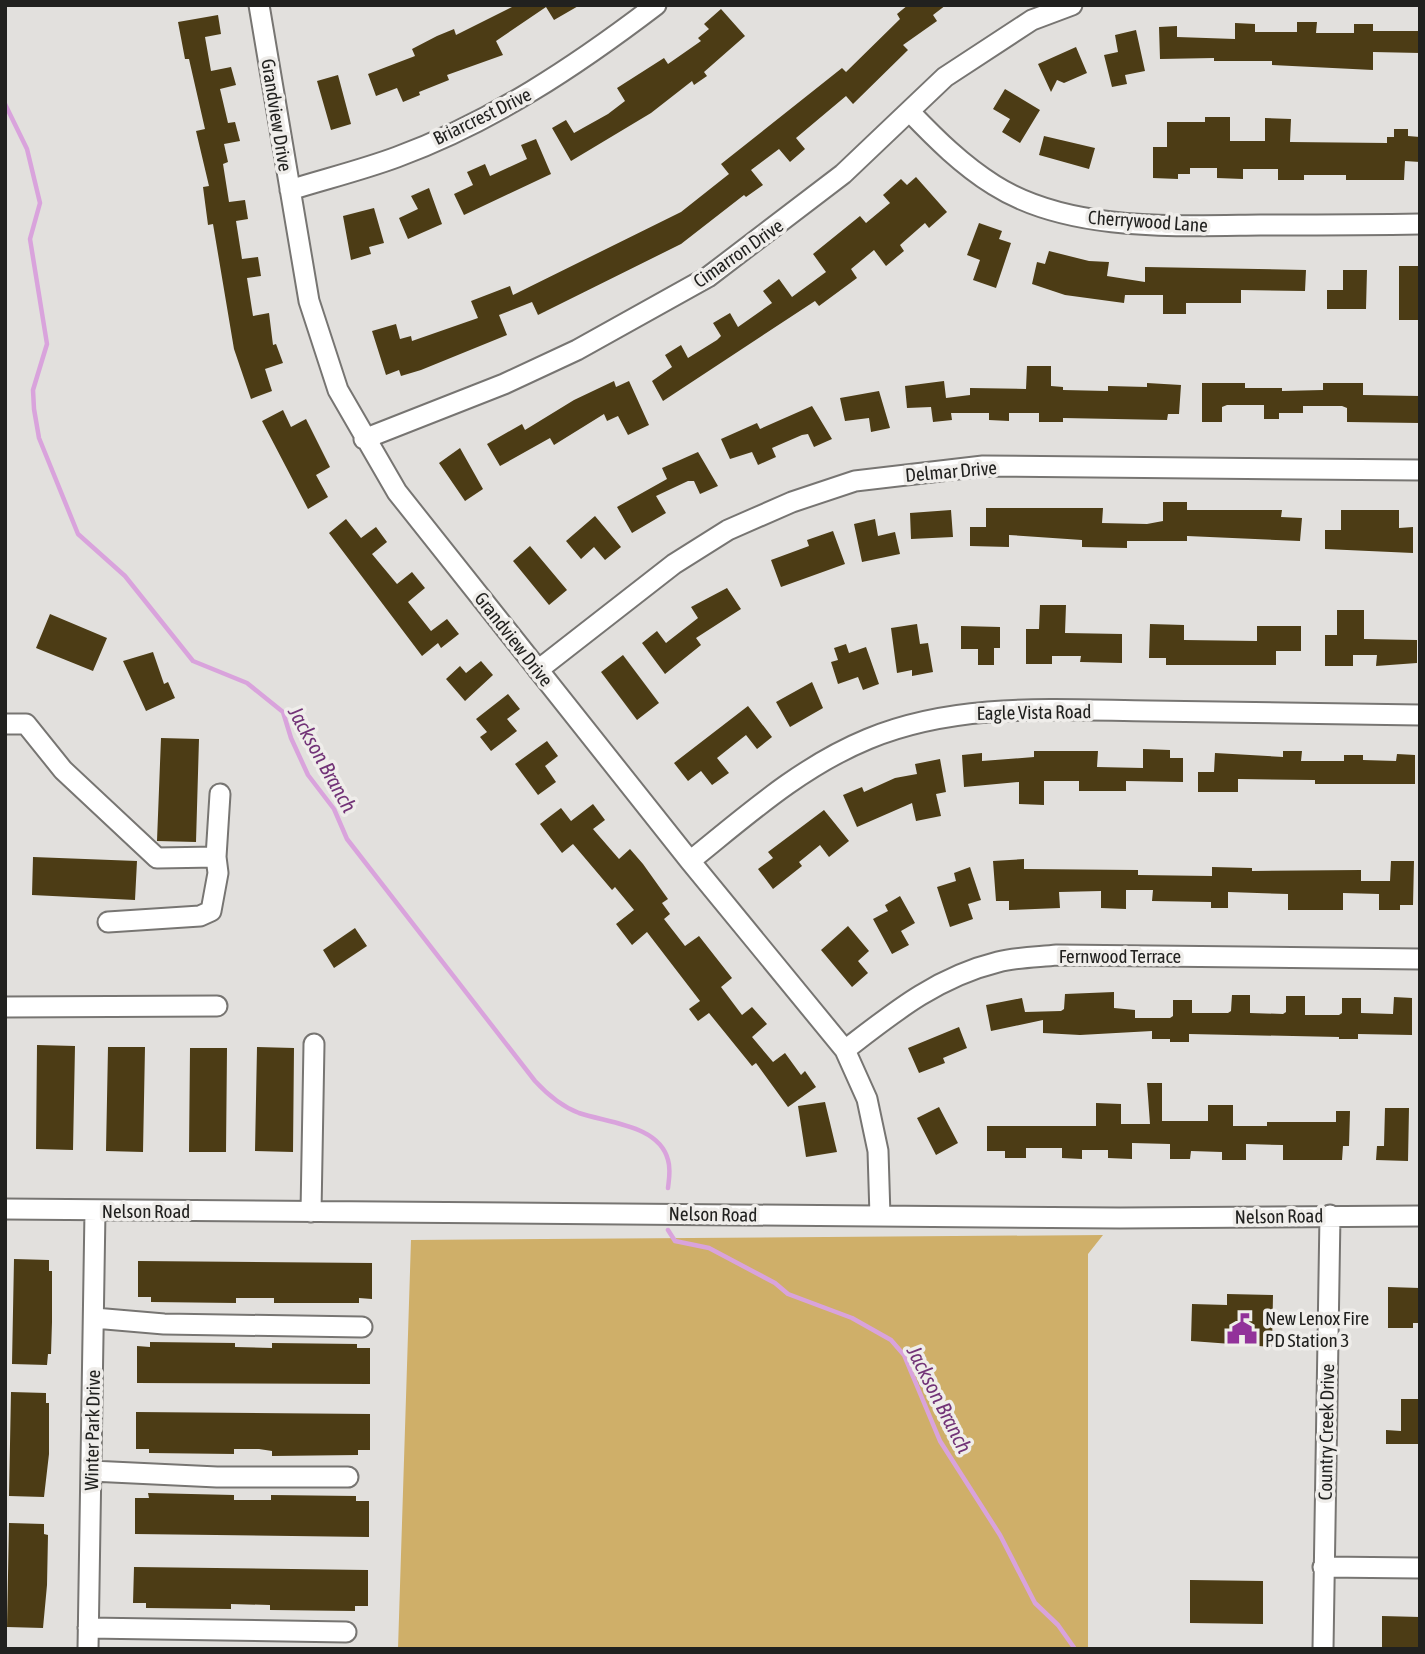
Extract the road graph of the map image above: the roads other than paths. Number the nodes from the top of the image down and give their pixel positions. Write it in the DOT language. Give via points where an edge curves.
graph roads {
  1 [pos="259,5"];
  2 [pos="656,5"];
  3 [pos="1072,5"];
  4 [pos="910,112"];
  5 [pos="290,190"];
  6 [pos="1420,224"];
  7 [pos="364,439"];
  8 [pos="1420,470"];
  9 [pos="538,670"];
  10 [pos="1420,715"];
  11 [pos="5,724"];
  12 [pos="220,794"];
  13 [pos="216,858"];
  14 [pos="690,861"];
  15 [pos="108,922"];
  16 [pos="1420,959"];
  17 [pos="217,1006"];
  18 [pos="5,1007"];
  19 [pos="314,1044"];
  20 [pos="845,1050"];
  21 [pos="5,1209"];
  22 [pos="95,1211"];
  23 [pos="311,1212"];
  24 [pos="880,1216"];
  25 [pos="1330,1216"];
  26 [pos="1420,1216"];
  27 [pos="93,1318"];
  28 [pos="362,1327"];
  29 [pos="91,1471"];
  30 [pos="348,1477"];
  31 [pos="1323,1567"];
  32 [pos="1420,1568"];
  33 [pos="88,1628"];
  34 [pos="346,1632"];
  35 [pos="88,1649"];
  36 [pos="1323,1649"];
  1 -- 5 [label="street, Grandview Drive"];
  2 -- 5 [label="street, Briarcrest Drive" via="551,81 480,119 398,156"];
  3 -- 4 [label="street, Cimarron Drive" via="1032,20 981,51 945,77"];
  4 -- 6 [label="street, Cherrywood Lane" via="949,152 996,187 1054,211 1105,222 1177,226"];
  4 -- 7 [label="street, Cimarron Drive" via="843,174 698,283 577,350"];
  5 -- 7 [label="street, Grandview Drive" via="312,314 338,390"];
  7 -- 9 [label="street, Grandview Drive" via="397,492"];
  8 -- 9 [label="street, Delmar Drive" via="983,466 855,481 728,530 674,564"];
  9 -- 14 [label="street, Grandview Drive"];
  10 -- 14 [label="street, Eagle Vista Road" via="1044,710 928,719 869,738 811,766"];
  11 -- 13 [label="street" via="26,724 63,769 157,859"];
  12 -- 13 [label="street"];
  13 -- 15 [label="street" via="211,911 200,916"];
  14 -- 20 [label="street, Grandview Drive"];
  16 -- 20 [label="street, Fernwood Terrace" via="1057,955 1000,961 954,975 916,994"];
  17 -- 18 [label="street"];
  19 -- 23 [label="street"];
  20 -- 24 [label="street, Grandview Drive" via="870,1112 878,1152"];
  21 -- 22 [label="street, Nelson Road"];
  22 -- 23 [label="street, Nelson Road"];
  22 -- 27 [label="street, Winter Park Drive"];
  23 -- 24 [label="street, Nelson Road"];
  24 -- 25 [label="street, Nelson Road"];
  25 -- 26 [label="street, Nelson Road"];
  25 -- 31 [label="street, Country Creek Drive"];
  27 -- 28 [label="street" via="164,1324"];
  27 -- 29 [label="street, Winter Park Drive"];
  29 -- 30 [label="street"];
  29 -- 33 [label="street, Winter Park Drive"];
  31 -- 32 [label="street"];
  31 -- 36 [label="street, Country Creek Drive"];
  33 -- 34 [label="street"];
  33 -- 35 [label="street, Winter Park Drive"];
}
